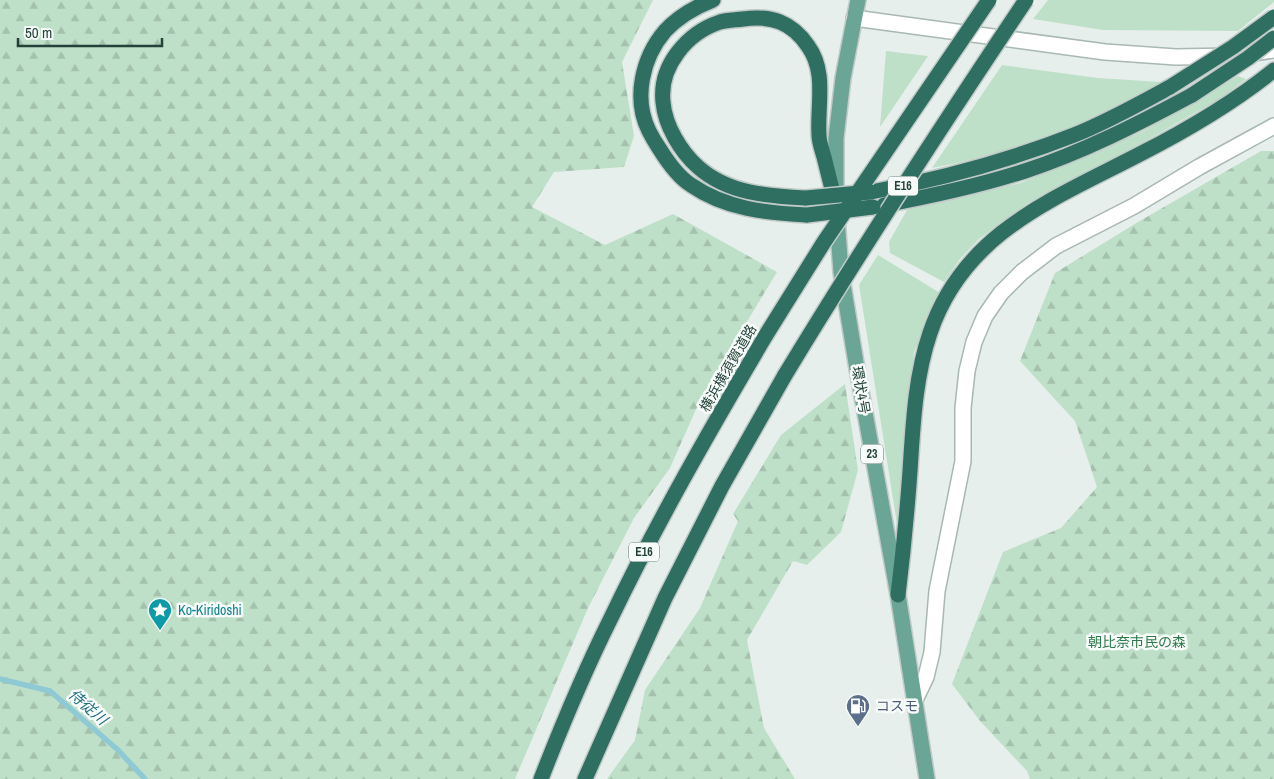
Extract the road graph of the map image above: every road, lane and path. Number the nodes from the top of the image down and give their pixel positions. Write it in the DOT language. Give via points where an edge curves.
graph roads {
  1 [pos="713,0"];
  2 [pos="858,0"];
  3 [pos="989,0"];
  4 [pos="1026,0"];
  5 [pos="1274,17"];
  6 [pos="854,18"];
  7 [pos="1274,38"];
  8 [pos="1274,50"];
  9 [pos="1274,70"];
  10 [pos="1274,126"];
  11 [pos="872,200"];
  12 [pos="836,205"];
  13 [pos="898,596"];
  14 [pos="914,702"];
  15 [pos="541,779"];
  16 [pos="585,779"];
  17 [pos="927,779"];
  1 -- 11 [label="highway, bridge" via="686,14 666,31 650,53 642,78 641,104 648,130 666,161 689,184 718,201 745,209 807,215"];
  2 -- 6 [label="main road, 環状4号 / 23"];
  3 -- 15 [label="highway, 横浜横須賀道路 / E16, bridge" via="830,234 693,460 609,620"];
  4 -- 16 [label="highway, E16, bridge" via="856,259 722,486 665,598"];
  5 -- 11 [label="highway, bridge" via="1170,88 1125,112 1021,155"];
  6 -- 8 [label="street" via="1105,52 1176,57 1232,56"];
  6 -- 12 [label="main road, 環状4号 / 23" via="836,138"];
  7 -- 11 [label="highway, bridge" via="1192,95 1142,122 1026,171 968,188"];
  9 -- 13 [label="highway" via="1178,134 1021,217 974,257 956,280 940,306 919,382"];
  10 -- 14 [label="street" via="1134,206 1056,246 1022,272 1001,293 986,316 974,342 967,371 963,462 937,591 932,652 926,677"];
  11 -- 12 [label="highway, bridge" via="806,198 772,197 720,182 699,168 668,126 663,102 665,80 672,60 699,32 721,22 754,17 777,20 795,31 809,47 820,84 819,136"];
  12 -- 13 [label="main road, 環状4号 / 23" via="844,290"];
  13 -- 14 [label="main road, 環状4号 / 23"];
  14 -- 17 [label="main road, 環状4号 / 23"];
}
